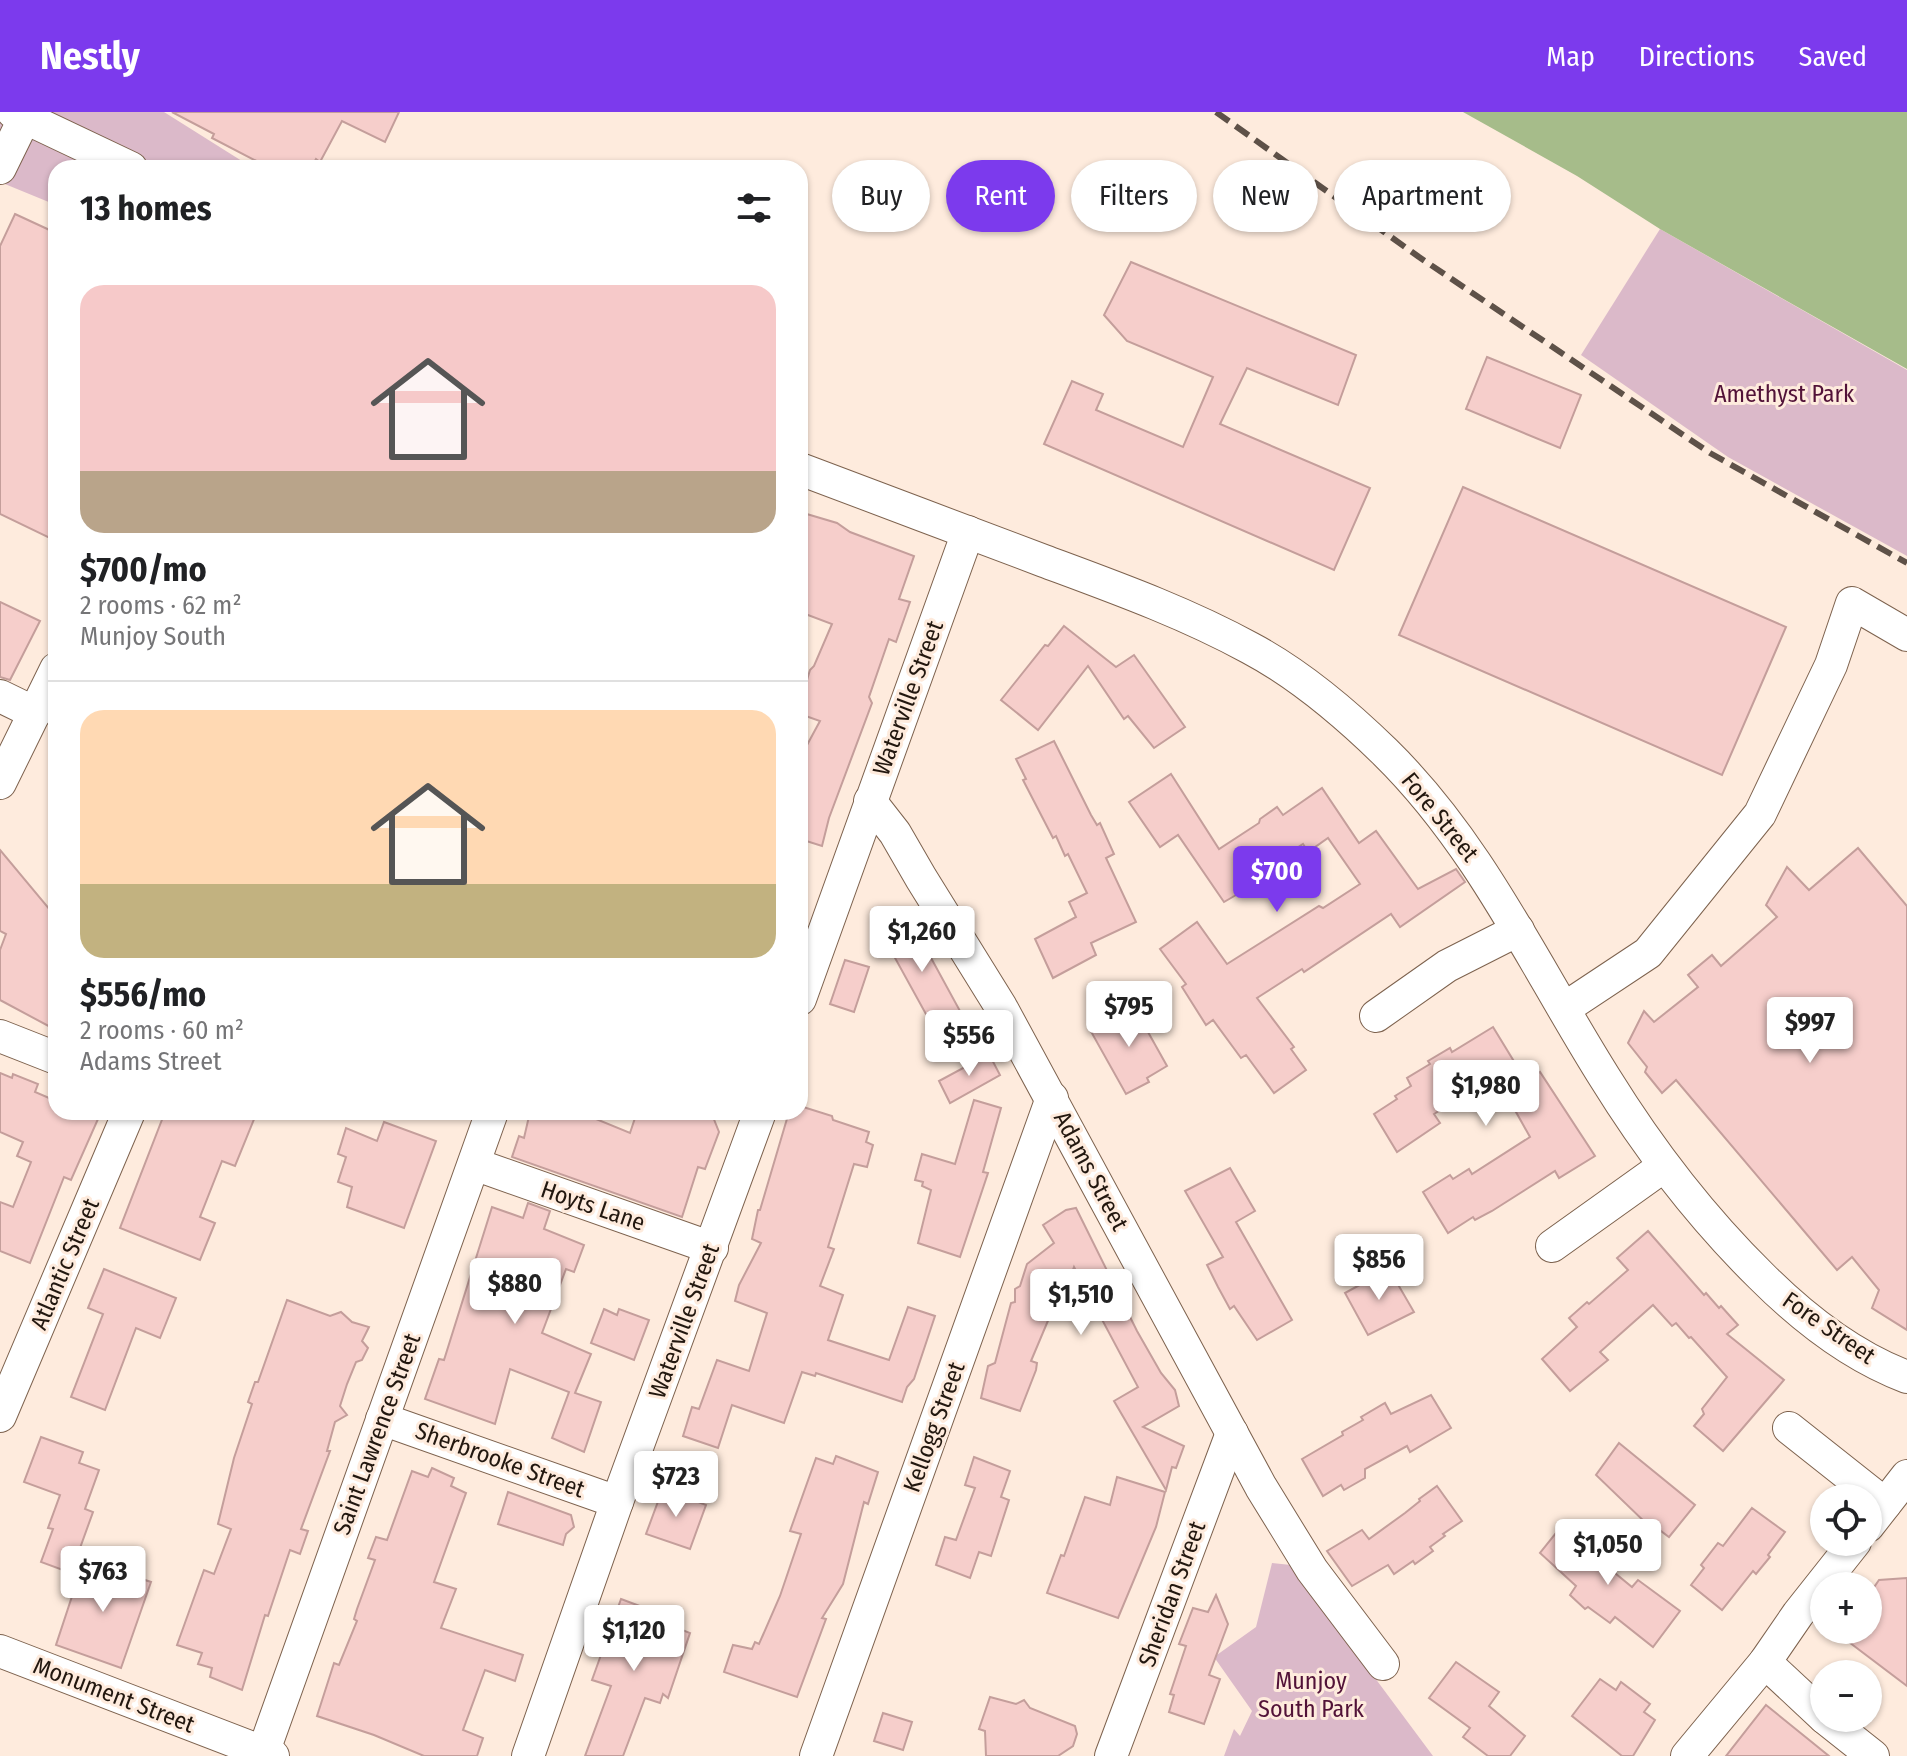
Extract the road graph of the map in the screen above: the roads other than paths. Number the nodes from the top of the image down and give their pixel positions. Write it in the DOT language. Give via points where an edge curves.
graph roads {
  1 [pos="19,115"];
  2 [pos="114,160"];
  3 [pos="0,168"];
  4 [pos="808,472"];
  5 [pos="968,532"];
  6 [pos="1907,635"];
  7 [pos="48,686"];
  8 [pos="0,696"];
  9 [pos="35,713"];
  10 [pos="0,783"];
  11 [pos="870,801"];
  12 [pos="1518,930"];
  13 [pos="808,976"];
  14 [pos="1565,1008"];
  15 [pos="1376,1016"];
  16 [pos="0,1036"];
  17 [pos="48,1055"];
  18 [pos="1052,1098"];
  19 [pos="126,1120"];
  20 [pos="489,1120"];
  21 [pos="757,1120"];
  22 [pos="474,1164"];
  23 [pos="1664,1166"];
  24 [pos="1552,1246"];
  25 [pos="712,1248"];
  26 [pos="1907,1377"];
  27 [pos="0,1416"];
  28 [pos="382,1419"];
  29 [pos="1789,1428"];
  30 [pos="1232,1433"];
  31 [pos="1907,1476"];
  32 [pos="1846,1484"];
  33 [pos="617,1502"];
  34 [pos="1882,1508"];
  35 [pos="1844,1556"];
  36 [pos="0,1651"];
  37 [pos="1765,1662"];
  38 [pos="1383,1664"];
  39 [pos="1810,1703"];
  40 [pos="1843,1732"];
  41 [pos="266,1755"];
  42 [pos="528,1756"];
  43 [pos="816,1756"];
  44 [pos="1111,1756"];
  45 [pos="1687,1756"];
  46 [pos="1873,1756"];
  1 -- 2 [label="street"];
  1 -- 3 [label="street"];
  4 -- 5 [label="street, Fore Street"];
  5 -- 11 [label="street, Waterville Street"];
  5 -- 12 [label="street, Fore Street" via="1152,601 1252,649 1300,679 1384,751 1420,790 1481,869"];
  6 -- 14 [label="street" via="1852,603 1831,665 1760,814 1648,953"];
  7 -- 9 [label="street"];
  8 -- 9 [label="street"];
  9 -- 10 [label="street"];
  11 -- 13 [label="street, Waterville Street"];
  11 -- 18 [label="street, Adams Street" via="895,833"];
  12 -- 14 [label="street, Fore Street"];
  12 -- 15 [label="street" via="1447,966"];
  14 -- 23 [label="street, Fore Street"];
  16 -- 17 [label="street"];
  18 -- 30 [label="street, Adams Street"];
  18 -- 43 [label="street, Kellogg Street"];
  19 -- 27 [label="street, Atlantic Street"];
  20 -- 22 [label="street, Saint Lawrence Street"];
  21 -- 25 [label="street, Waterville Street"];
  22 -- 25 [label="street, Hoyts Lane"];
  22 -- 28 [label="street, Saint Lawrence Street"];
  23 -- 24 [label="street"];
  23 -- 26 [label="street, Fore Street" via="1785,1300 1825,1332"];
  25 -- 33 [label="street, Waterville Street"];
  28 -- 33 [label="street, Sherbrooke Street"];
  28 -- 41 [label="street, Saint Lawrence Street"];
  29 -- 32 [label="street"];
  30 -- 38 [label="street, Adams Street" via="1312,1570"];
  30 -- 44 [label="street, Sheridan Street"];
  31 -- 34 [label="street"];
  33 -- 42 [label="street, Waterville Street"];
  35 -- 37 [label="street"];
  36 -- 41 [label="street, Monument Street"];
  37 -- 39 [label="street"];
  37 -- 45 [label="street"];
  40 -- 46 [label="street"];
}
